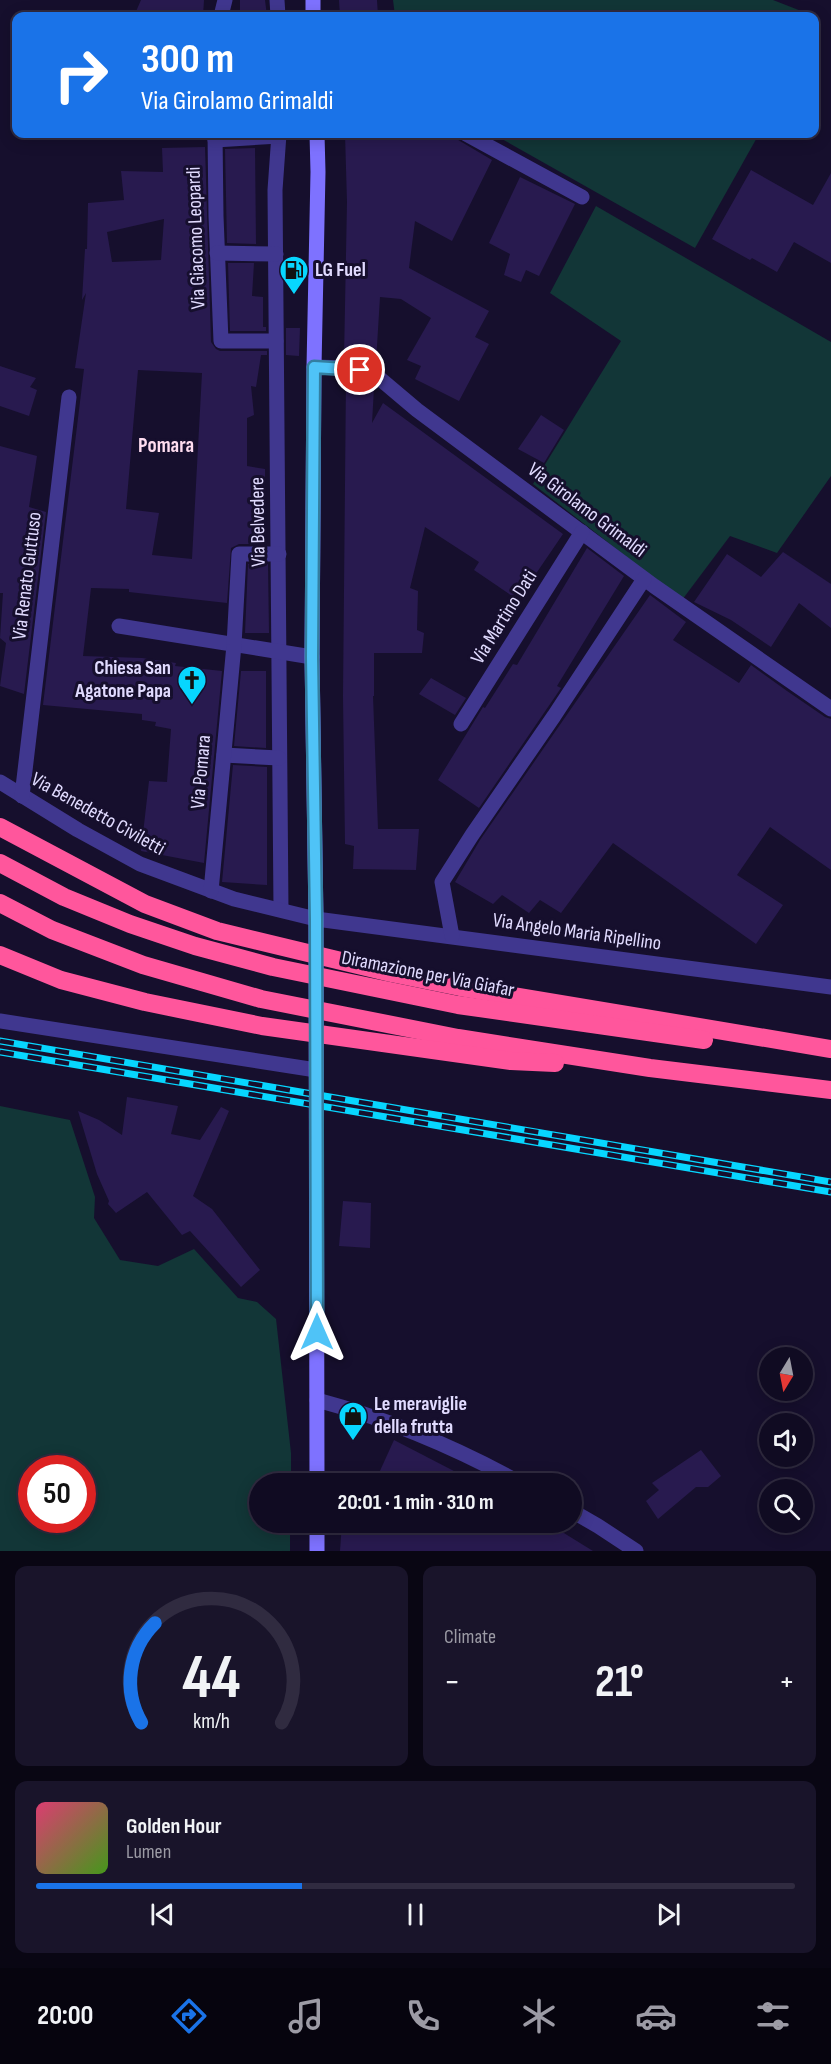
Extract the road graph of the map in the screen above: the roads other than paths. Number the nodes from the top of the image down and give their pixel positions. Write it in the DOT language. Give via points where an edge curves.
graph roads {
  1 [pos="215,138"];
  2 [pos="279,138"];
  3 [pos="316,138"];
  4 [pos="473,138"];
  5 [pos="582,197"];
  6 [pos="217,253"];
  7 [pos="276,254"];
  8 [pos="276,341"];
  9 [pos="314,367"];
  10 [pos="69,397"];
  11 [pos="582,532"];
  12 [pos="279,554"];
  13 [pos="644,579"];
  14 [pos="119,626"];
  15 [pos="234,645"];
  16 [pos="280,652"];
  17 [pos="312,657"];
  18 [pos="831,709"];
  19 [pos="461,724"];
  20 [pos="224,755"];
  21 [pos="279,758"];
  22 [pos="0,782"];
  23 [pos="22,796"];
  24 [pos="0,827"];
  25 [pos="0,863"];
  26 [pos="211,891"];
  27 [pos="0,903"];
  28 [pos="281,910"];
  29 [pos="316,919"];
  30 [pos="452,936"];
  31 [pos="0,955"];
  32 [pos="831,987"];
  33 [pos="0,1022"];
  34 [pos="831,1048"];
  35 [pos="831,1056"];
  36 [pos="650,1068"];
  37 [pos="316,1070"];
  38 [pos="831,1090"];
  39 [pos="317,1400"];
  40 [pos="317,1473"];
  41 [pos="499,1473"];
  42 [pos="582,1517"];
  43 [pos="317,1533"];
  44 [pos="317,1551"];
  45 [pos="636,1551"];
  1 -- 6 [label="street, Via Giacomo Leopardi"];
  2 -- 7 [label="street, Via Belvedere"];
  3 -- 9 [label="main road"];
  4 -- 5 [label="street"];
  6 -- 7 [label="street"];
  6 -- 8 [label="street, Via Giacomo Leopardi" via="221,341"];
  7 -- 8 [label="street, Via Belvedere"];
  8 -- 12 [label="street, Via Belvedere"];
  9 -- 11 [label="street, Via Girolamo Grimaldi" via="372,372"];
  9 -- 17 [label="main road"];
  10 -- 23 [label="street, Via Renato Guttuso"];
  11 -- 13 [label="street, Via Girolamo Grimaldi"];
  11 -- 19 [label="street, Via Martino Dati"];
  12 -- 15 [label="street, Via Pomara" via="239,554"];
  12 -- 16 [label="street, Via Belvedere"];
  13 -- 18 [label="street, Via Girolamo Grimaldi"];
  13 -- 30 [label="street" via="442,882"];
  14 -- 15 [label="street"];
  15 -- 16 [label="street"];
  15 -- 20 [label="street, Via Pomara"];
  16 -- 17 [label="street"];
  16 -- 21 [label="street, Via Belvedere"];
  17 -- 29 [label="main road"];
  20 -- 21 [label="street"];
  20 -- 26 [label="street, Via Pomara"];
  21 -- 28 [label="street, Via Belvedere"];
  22 -- 23 [label="street, Via Benedetto Civiletti"];
  23 -- 26 [label="street, Via Benedetto Civiletti" via="140,864"];
  24 -- 34 [label="highway" via="146,904 217,931 391,974"];
  25 -- 35 [label="highway, Diramazione per Via Giafar" via="64,897 130,924 273,967 458,1005"];
  26 -- 28 [label="street, Via Benedetto Civiletti"];
  27 -- 36 [label="highway" via="52,930 143,965 261,999 458,1038"];
  28 -- 29 [label="street, Via Benedetto Civiletti"];
  29 -- 30 [label="street, Via Angelo Maria Ripellino"];
  29 -- 37 [label="main road"];
  30 -- 32 [label="street, Via Angelo Maria Ripellino"];
  31 -- 36 [label="highway" via="61,980 262,1026 511,1061"];
  33 -- 37 [label="street"];
  36 -- 38 [label="highway"];
  37 -- 39 [label="main road"];
  39 -- 40 [label="main road"];
  39 -- 41 [label="street" via="421,1435"];
  42 -- 45 [label="street"];
  43 -- 44 [label="main road"];
}
